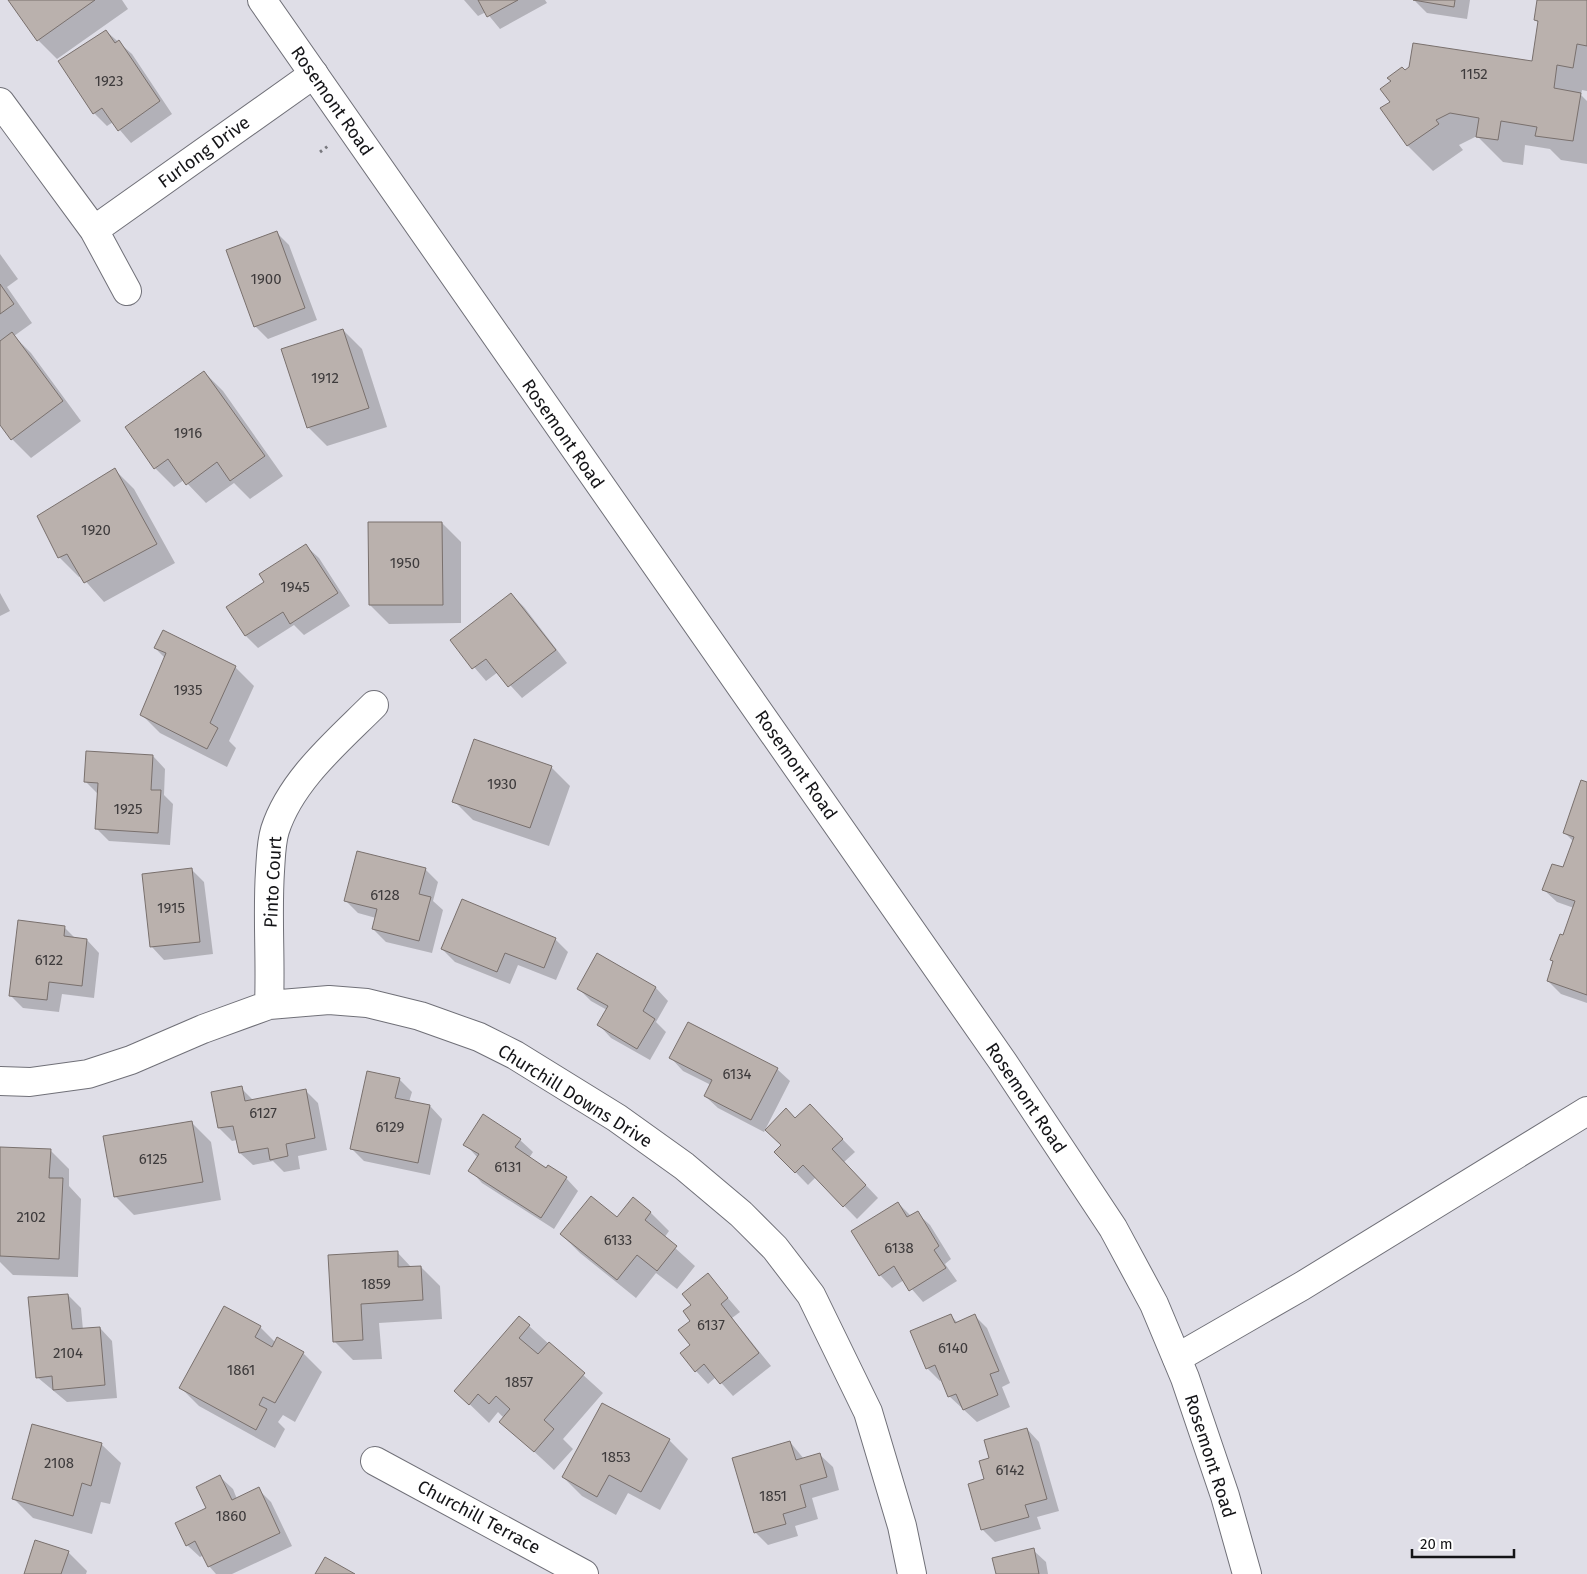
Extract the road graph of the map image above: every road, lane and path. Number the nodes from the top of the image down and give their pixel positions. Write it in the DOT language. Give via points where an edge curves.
graph roads {
  1 [pos="262,0"];
  2 [pos="314,74"];
  3 [pos="0,102"];
  4 [pos="94,230"];
  5 [pos="127,291"];
  6 [pos="374,706"];
  7 [pos="269,1005"];
  8 [pos="0,1081"];
  9 [pos="1587,1111"];
  10 [pos="1177,1358"];
  11 [pos="375,1461"];
  12 [pos="584,1574"];
  13 [pos="912,1574"];
  14 [pos="1247,1574"];
  1 -- 2 [label="street, Rosemont Road"];
  2 -- 4 [label="street, Furlong Drive"];
  2 -- 10 [label="street, Rosemont Road" via="1003,1062 1113,1228 1154,1304"];
  3 -- 4 [label="street"];
  4 -- 5 [label="street"];
  6 -- 7 [label="street, Pinto Court" via="313,765 275,829 268,904"];
  7 -- 8 [label="street, Churchill Downs Drive" via="88,1074 30,1082"];
  7 -- 13 [label="street, Churchill Downs Drive" via="329,1000 367,1003 420,1016 479,1037 515,1055 617,1118 684,1166 741,1214 775,1248 811,1295 868,1412 902,1526"];
  9 -- 10 [label="street" via="1302,1286"];
  10 -- 14 [label="street, Rosemont Road" via="1225,1496"];
  11 -- 12 [label="street, Churchill Terrace"];
}
